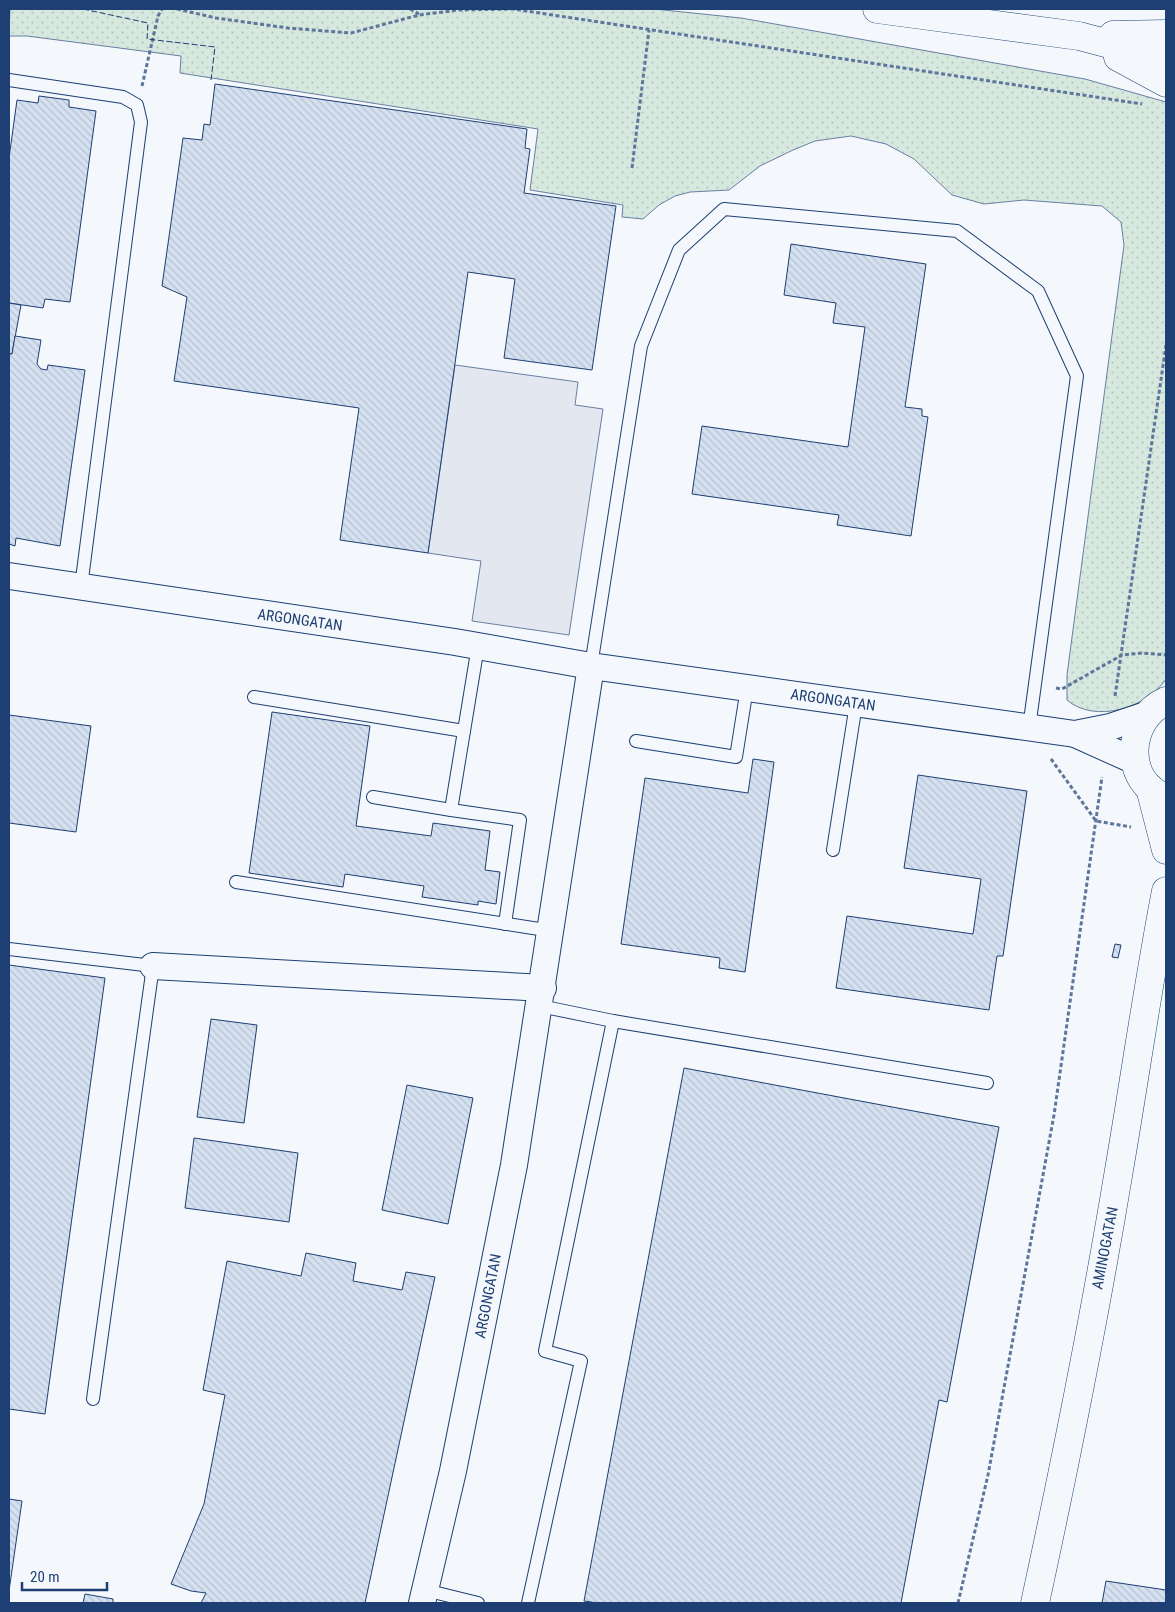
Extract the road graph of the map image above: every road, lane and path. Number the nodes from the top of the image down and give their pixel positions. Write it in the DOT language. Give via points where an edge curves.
graph roads {
  1 [pos="162,9"];
  2 [pos="177,9"];
  3 [pos="410,9"];
  4 [pos="877,9"];
  5 [pos="419,15"];
  6 [pos="649,30"];
  7 [pos="1166,34"];
  8 [pos="1079,36"];
  9 [pos="1166,59"];
  10 [pos="9,80"];
  11 [pos="1166,83"];
  12 [pos="1146,105"];
  13 [pos="137,106"];
  14 [pos="632,168"];
  15 [pos="1166,345"];
  16 [pos="9,576"];
  17 [pos="81,587"];
  18 [pos="478,646"];
  19 [pos="1122,655"];
  20 [pos="1166,655"];
  21 [pos="591,666"];
  22 [pos="1035,684"];
  23 [pos="747,688"];
  24 [pos="254,697"];
  25 [pos="856,704"];
  26 [pos="1156,708"];
  27 [pos="1029,728"];
  28 [pos="464,731"];
  29 [pos="1108,737"];
  30 [pos="636,741"];
  31 [pos="1135,762"];
  32 [pos="1158,793"];
  33 [pos="373,797"];
  34 [pos="451,810"];
  35 [pos="1096,821"];
  36 [pos="1165,841"];
  37 [pos="833,850"];
  38 [pos="236,882"];
  39 [pos="1166,891"];
  40 [pos="505,924"];
  41 [pos="552,931"];
  42 [pos="9,949"];
  43 [pos="153,966"];
  44 [pos="541,997"];
  45 [pos="613,1021"];
  46 [pos="987,1083"];
  47 [pos="93,1399"];
  48 [pos="424,1597"];
  49 [pos="478,1603"];
  50 [pos="528,1603"];
  51 [pos="958,1603"];
  52 [pos="1035,1603"];
  1 -- 13 [label="path"];
  2 -- 5 [label="path" via="288,28 350,33"];
  3 -- 5 [label="path"];
  4 -- 8 [label="street"];
  5 -- 6 [label="path" via="513,9"];
  6 -- 12 [label="path"];
  6 -- 14 [label="path"];
  7 -- 8 [label="street"];
  8 -- 9 [label="street"];
  8 -- 11 [label="street"];
  10 -- 13 [label="lane" via="123,97"];
  13 -- 17 [label="lane" via="141,122"];
  15 -- 19 [label="path"];
  16 -- 17 [label="street, ARGONGATAN"];
  17 -- 18 [label="street, ARGONGATAN"];
  18 -- 21 [label="street, ARGONGATAN"];
  18 -- 28 [label="lane"];
  19 -- 20 [label="path"];
  19 -- 22 [label="path" via="1062,689"];
  19 -- 29 [label="path"];
  21 -- 22 [label="lane" via="641,346 679,250 724,209 957,231 1038,291 1077,376"];
  21 -- 23 [label="street, ARGONGATAN"];
  21 -- 41 [label="street, ARGONGATAN"];
  22 -- 27 [label="lane"];
  23 -- 25 [label="street, ARGONGATAN"];
  23 -- 30 [label="lane" via="736,757"];
  24 -- 28 [label="lane"];
  25 -- 27 [label="street, ARGONGATAN"];
  25 -- 37 [label="lane"];
  26 -- 29 [label="street"];
  26 -- 31 [label="street" via="1138,729 1134,745"];
  27 -- 29 [label="street, ARGONGATAN"];
  27 -- 35 [label="path"];
  28 -- 34 [label="lane"];
  29 -- 31 [label="street, ARGONGATAN"];
  29 -- 35 [label="path"];
  31 -- 32 [label="street" via="1141,776"];
  32 -- 36 [label="street"];
  33 -- 34 [label="lane"];
  34 -- 40 [label="lane" via="520,820"];
  35 -- 36 [label="path"];
  35 -- 51 [label="path" via="1054,1115 988,1475"];
  38 -- 40 [label="lane"];
  39 -- 52 [label="street, AMINOGATAN" via="1078,1394"];
  40 -- 41 [label="lane"];
  41 -- 44 [label="street, ARGONGATAN"];
  42 -- 43 [label="lane"];
  43 -- 44 [label="street"];
  43 -- 47 [label="lane"];
  44 -- 45 [label="lane"];
  44 -- 48 [label="street, ARGONGATAN" via="510,1184 453,1471"];
  45 -- 46 [label="lane"];
  45 -- 50 [label="lane" via="545,1351 581,1361"];
  48 -- 49 [label="lane"];
}
